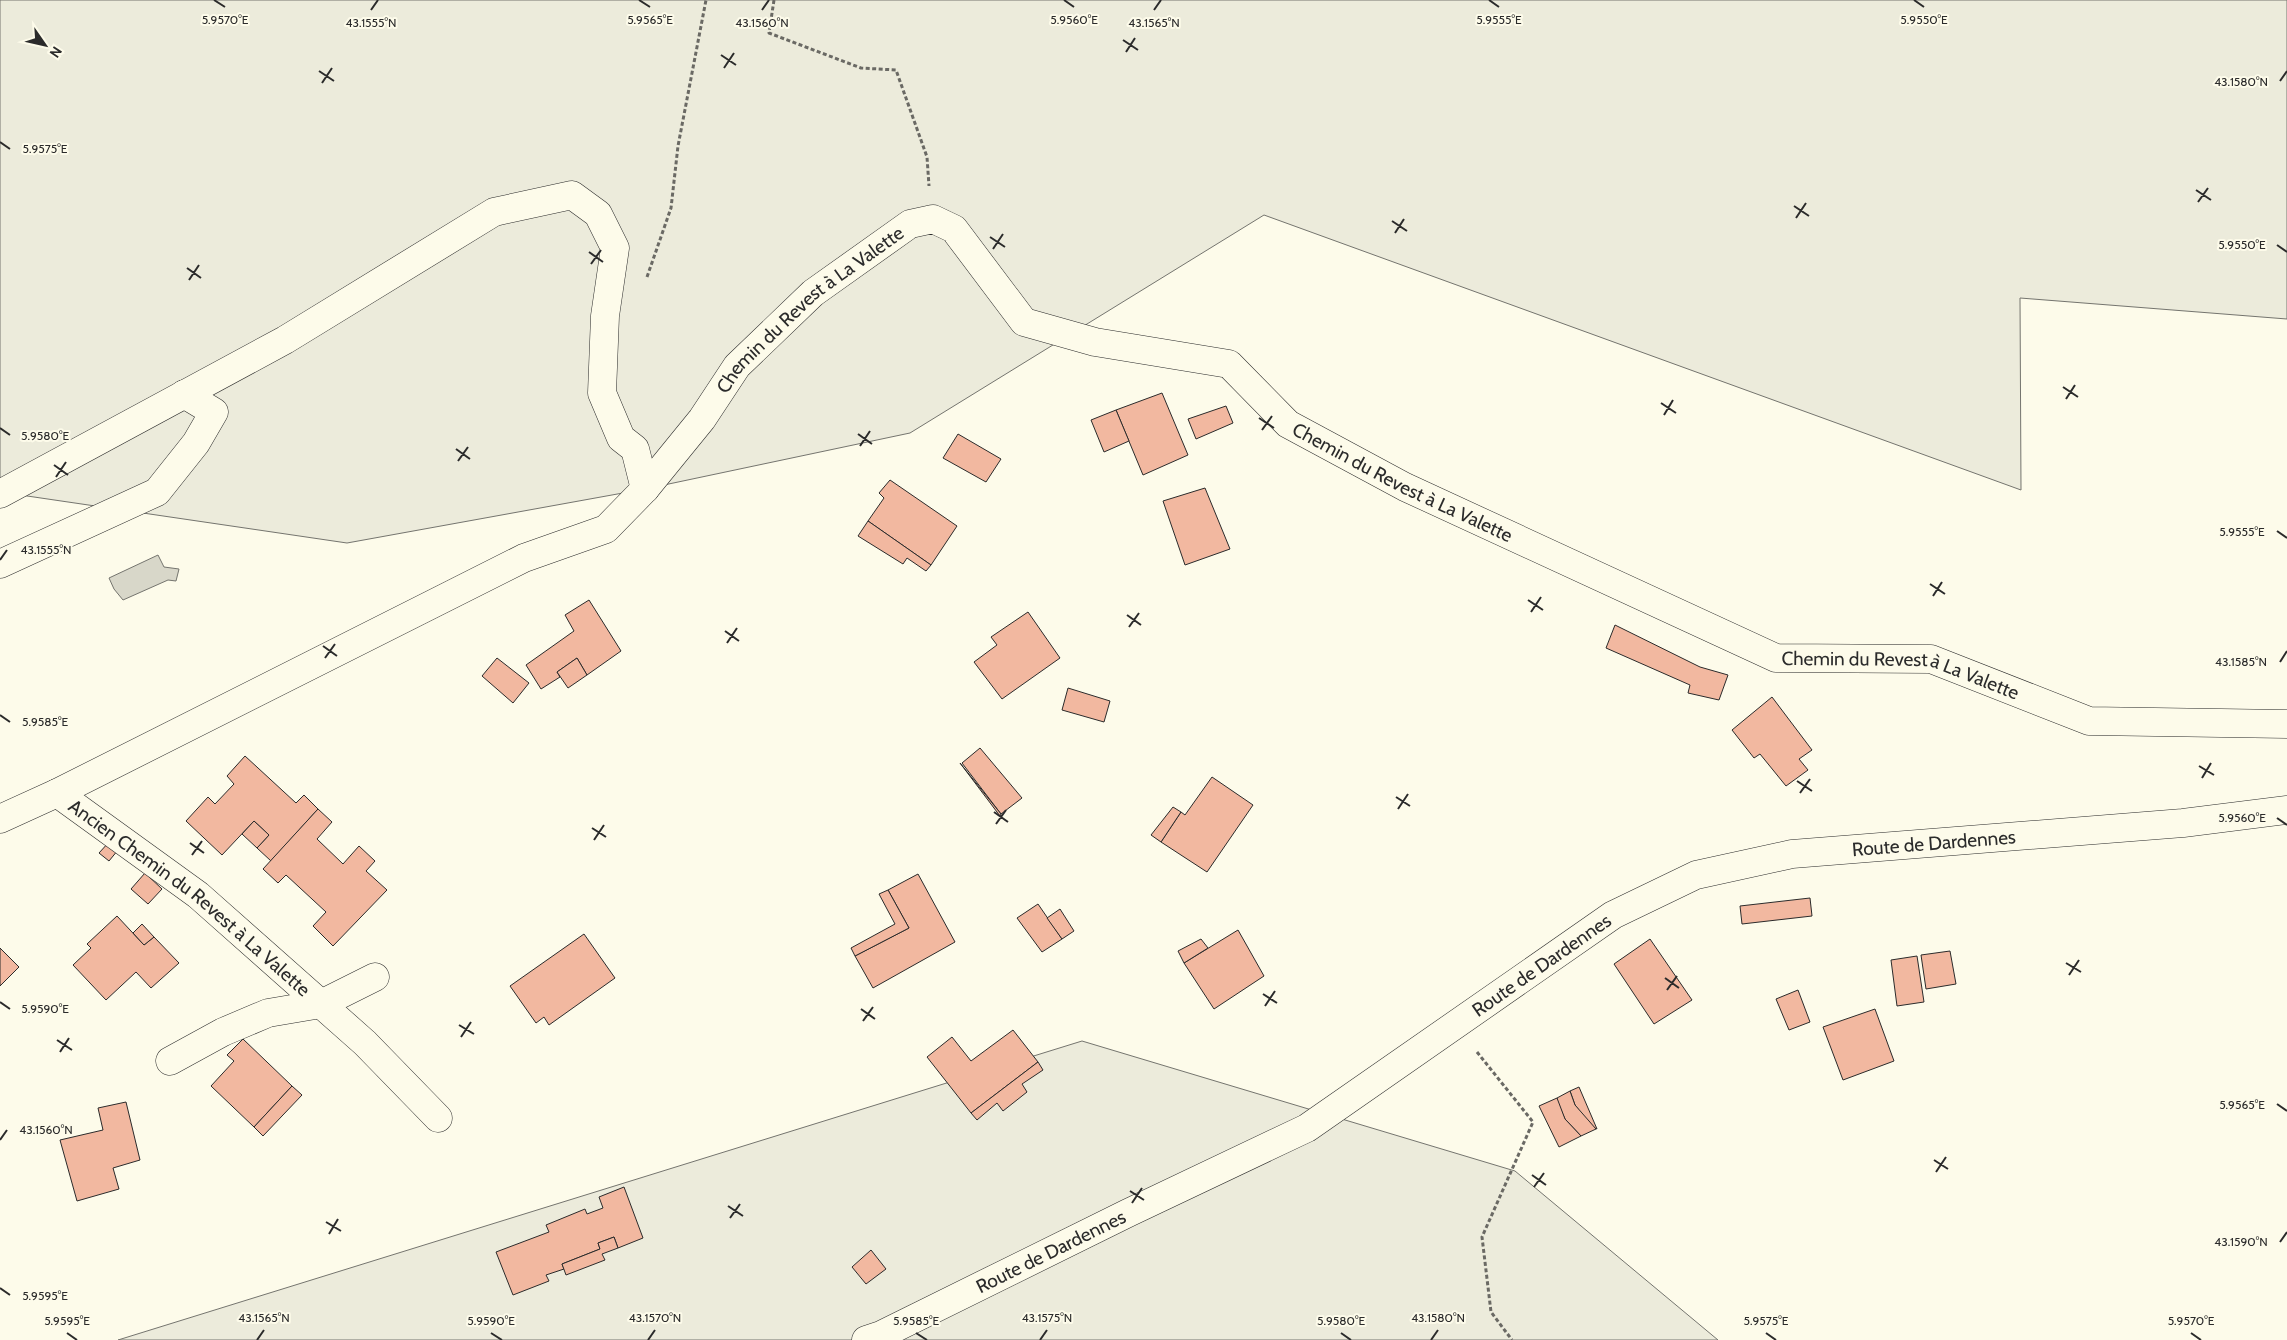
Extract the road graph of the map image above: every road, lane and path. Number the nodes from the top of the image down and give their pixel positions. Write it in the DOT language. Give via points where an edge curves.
graph roads {
  1 [pos="706,0"];
  2 [pos="774,0"];
  3 [pos="933,218"];
  4 [pos="643,280"];
  5 [pos="184,394"];
  6 [pos="645,489"];
  7 [pos="0,494"];
  8 [pos="0,564"];
  9 [pos="2287,724"];
  10 [pos="56,793"];
  11 [pos="2287,810"];
  12 [pos="0,819"];
  13 [pos="375,977"];
  14 [pos="321,1004"];
  15 [pos="1455,1024"];
  16 [pos="170,1061"];
  17 [pos="438,1118"];
  18 [pos="866,1340"];
  19 [pos="1512,1340"];
  1 -- 4 [label="path" via="678,146 670,208 649,274"];
  2 -- 3 [label="path" via="769,33 860,68 896,70 927,157"];
  3 -- 6 [label="street, Chemin du Revest à La Valette" via="910,224 813,293 737,366 702,419"];
  3 -- 9 [label="street, Chemin du Revest à La Valette" via="954,229 1024,322 1095,342 1228,364 1288,424 1404,487 1776,658 1931,659 2090,721"];
  5 -- 6 [label="street" via="285,340 494,212 572,195 598,214 615,248 605,316 602,393 621,438 635,449"];
  5 -- 7 [label="street"];
  5 -- 8 [label="street" via="214,412 196,443 157,492"];
  6 -- 10 [label="street, Ancien Chemin du Revest à La Valette" via="606,529 524,558"];
  10 -- 12 [label="street, Ancien Chemin du Revest à La Valette"];
  10 -- 14 [label="street, Ancien Chemin du Revest à La Valette" via="198,895"];
  11 -- 15 [label="street, Route de Dardennes" via="2174,823 1792,854 1696,876 1613,915"];
  13 -- 14 [label="street, Ancien Chemin du Revest à La Valette"];
  14 -- 16 [label="street, Ancien Chemin du Revest à La Valette" via="268,1013 223,1032"];
  14 -- 17 [label="street, Ancien Chemin du Revest à La Valette"];
  15 -- 18 [label="street, Route de Dardennes" via="1307,1128"];
  15 -- 19 [label="path" via="1533,1122 1482,1237 1491,1312"];
}
